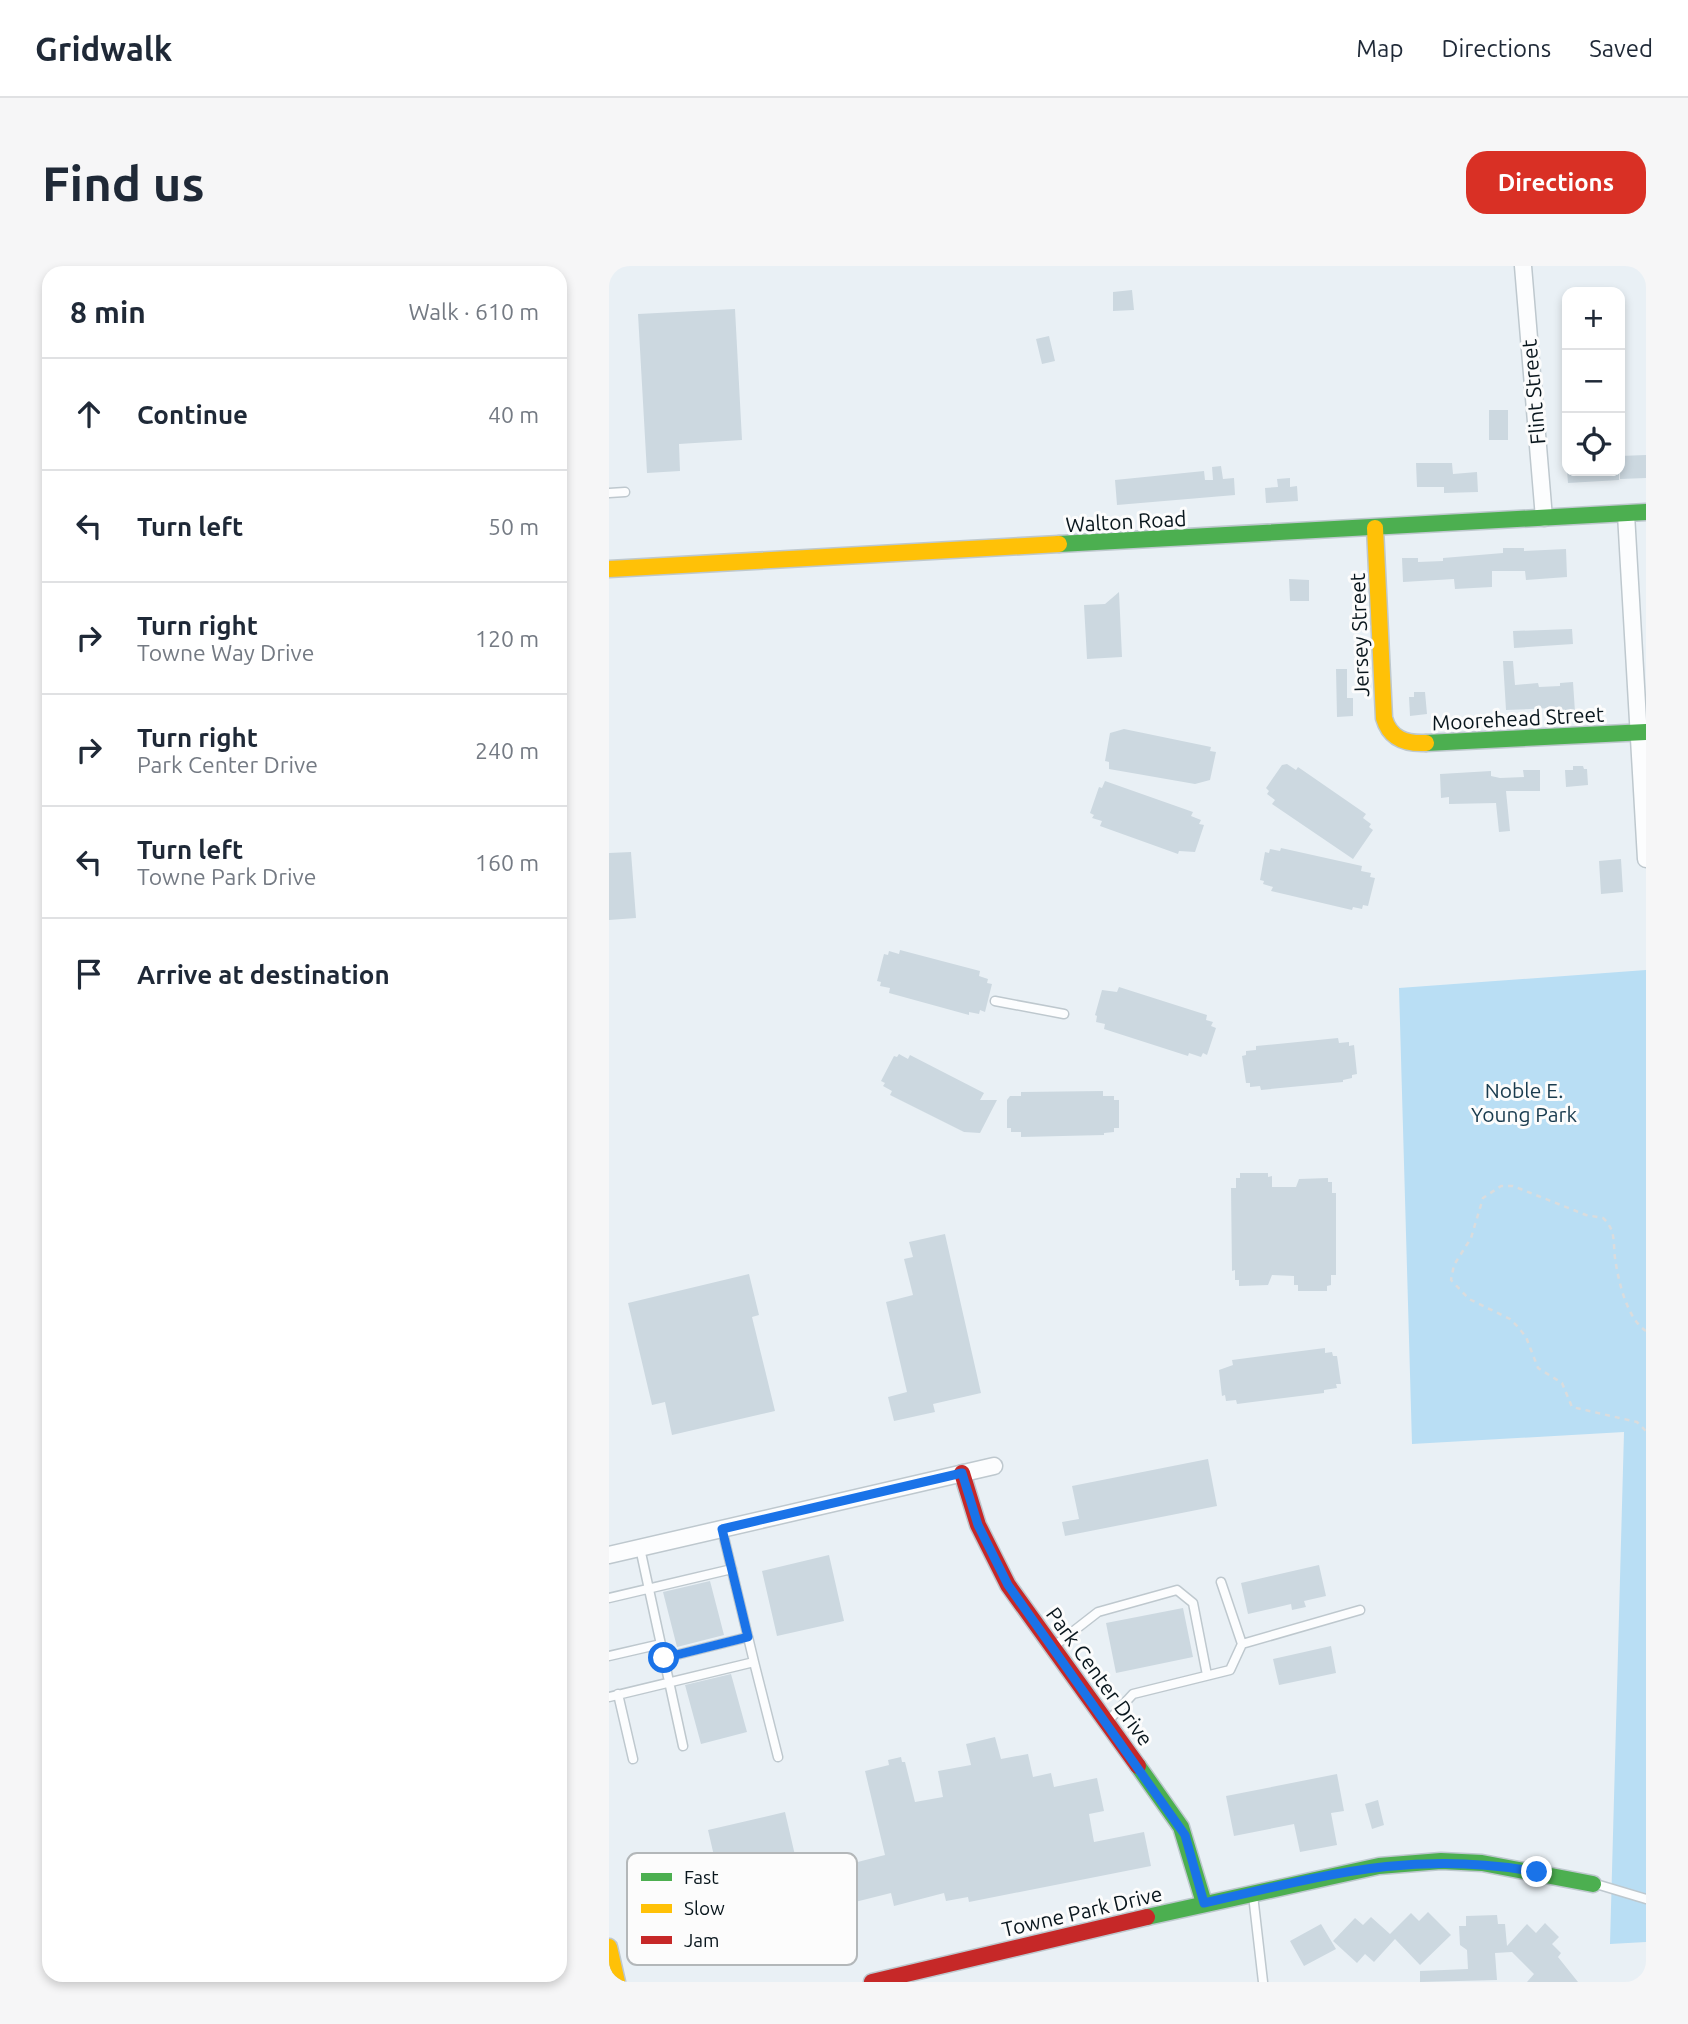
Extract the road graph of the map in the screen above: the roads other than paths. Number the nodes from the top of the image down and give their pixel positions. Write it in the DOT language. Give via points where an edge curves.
graph roads {
  1 [pos="1523,266"];
  2 [pos="625,492"];
  3 [pos="609,493"];
  4 [pos="1646,512"];
  5 [pos="1626,513"];
  6 [pos="1544,518"];
  7 [pos="1375,528"];
  8 [pos="609,569"];
  9 [pos="1643,732"];
  10 [pos="1392,738"];
  11 [pos="1646,859"];
  12 [pos="996,1001"];
  13 [pos="1064,1014"];
  14 [pos="994,1466"];
  15 [pos="962,1473"];
  16 [pos="722,1529"];
  17 [pos="640,1548"];
  18 [pos="609,1555"];
  19 [pos="732,1569"];
  20 [pos="1221,1582"];
  21 [pos="649,1589"];
  22 [pos="609,1598"];
  23 [pos="1360,1610"];
  24 [pos="748,1637"];
  25 [pos="661,1644"];
  26 [pos="1242,1644"];
  27 [pos="1053,1647"];
  28 [pos="609,1656"];
  29 [pos="664,1658"];
  30 [pos="754,1661"];
  31 [pos="1206,1675"];
  32 [pos="669,1682"];
  33 [pos="614,1696"];
  34 [pos="1107,1722"];
  35 [pos="683,1746"];
  36 [pos="778,1757"];
  37 [pos="633,1759"];
  38 [pos="1593,1884"];
  39 [pos="1252,1892"];
  40 [pos="1646,1899"];
  41 [pos="1204,1903"];
  42 [pos="609,1947"];
  43 [pos="617,1982"];
  44 [pos="872,1982"];
  45 [pos="1263,1982"];
  1 -- 6 [label="street, Flint Street"];
  2 -- 3 [label="lane"];
  4 -- 5 [label="main road, Walton Road"];
  5 -- 6 [label="main road, Walton Road"];
  5 -- 9 [label="street"];
  6 -- 7 [label="main road, Walton Road"];
  7 -- 8 [label="main road, Walton Road"];
  7 -- 10 [label="main road, Jersey Street" via="1383,711 1385,729"];
  9 -- 10 [label="main road, Moorehead Street" via="1413,744"];
  9 -- 11 [label="street"];
  12 -- 13 [label="lane"];
  14 -- 15 [label="street"];
  15 -- 16 [label="street"];
  15 -- 27 [label="main road, Park Center Drive" via="998,1569"];
  16 -- 17 [label="street"];
  16 -- 19 [label="lane"];
  17 -- 18 [label="street"];
  17 -- 21 [label="lane"];
  19 -- 21 [label="lane"];
  19 -- 24 [label="lane"];
  20 -- 26 [label="lane"];
  21 -- 22 [label="lane"];
  21 -- 25 [label="lane"];
  23 -- 26 [label="lane"];
  24 -- 29 [label="lane"];
  24 -- 30 [label="lane"];
  25 -- 28 [label="lane"];
  25 -- 29 [label="lane"];
  26 -- 31 [label="lane" via="1230,1670"];
  27 -- 31 [label="lane" via="1098,1612 1177,1590 1193,1603"];
  27 -- 34 [label="main road, Park Center Drive"];
  29 -- 32 [label="lane"];
  30 -- 32 [label="lane"];
  30 -- 36 [label="lane"];
  31 -- 34 [label="lane" via="1133,1694"];
  32 -- 33 [label="lane"];
  32 -- 35 [label="lane"];
  33 -- 37 [label="lane"];
  34 -- 41 [label="main road, Park Center Drive" via="1185,1835"];
  38 -- 39 [label="main road, Towne Park Drive" via="1509,1867 1441,1861 1379,1866"];
  38 -- 40 [label="lane"];
  39 -- 41 [label="main road, Towne Park Drive"];
  39 -- 45 [label="lane"];
  41 -- 44 [label="main road, Towne Park Drive"];
  42 -- 43 [label="main road"];
}
